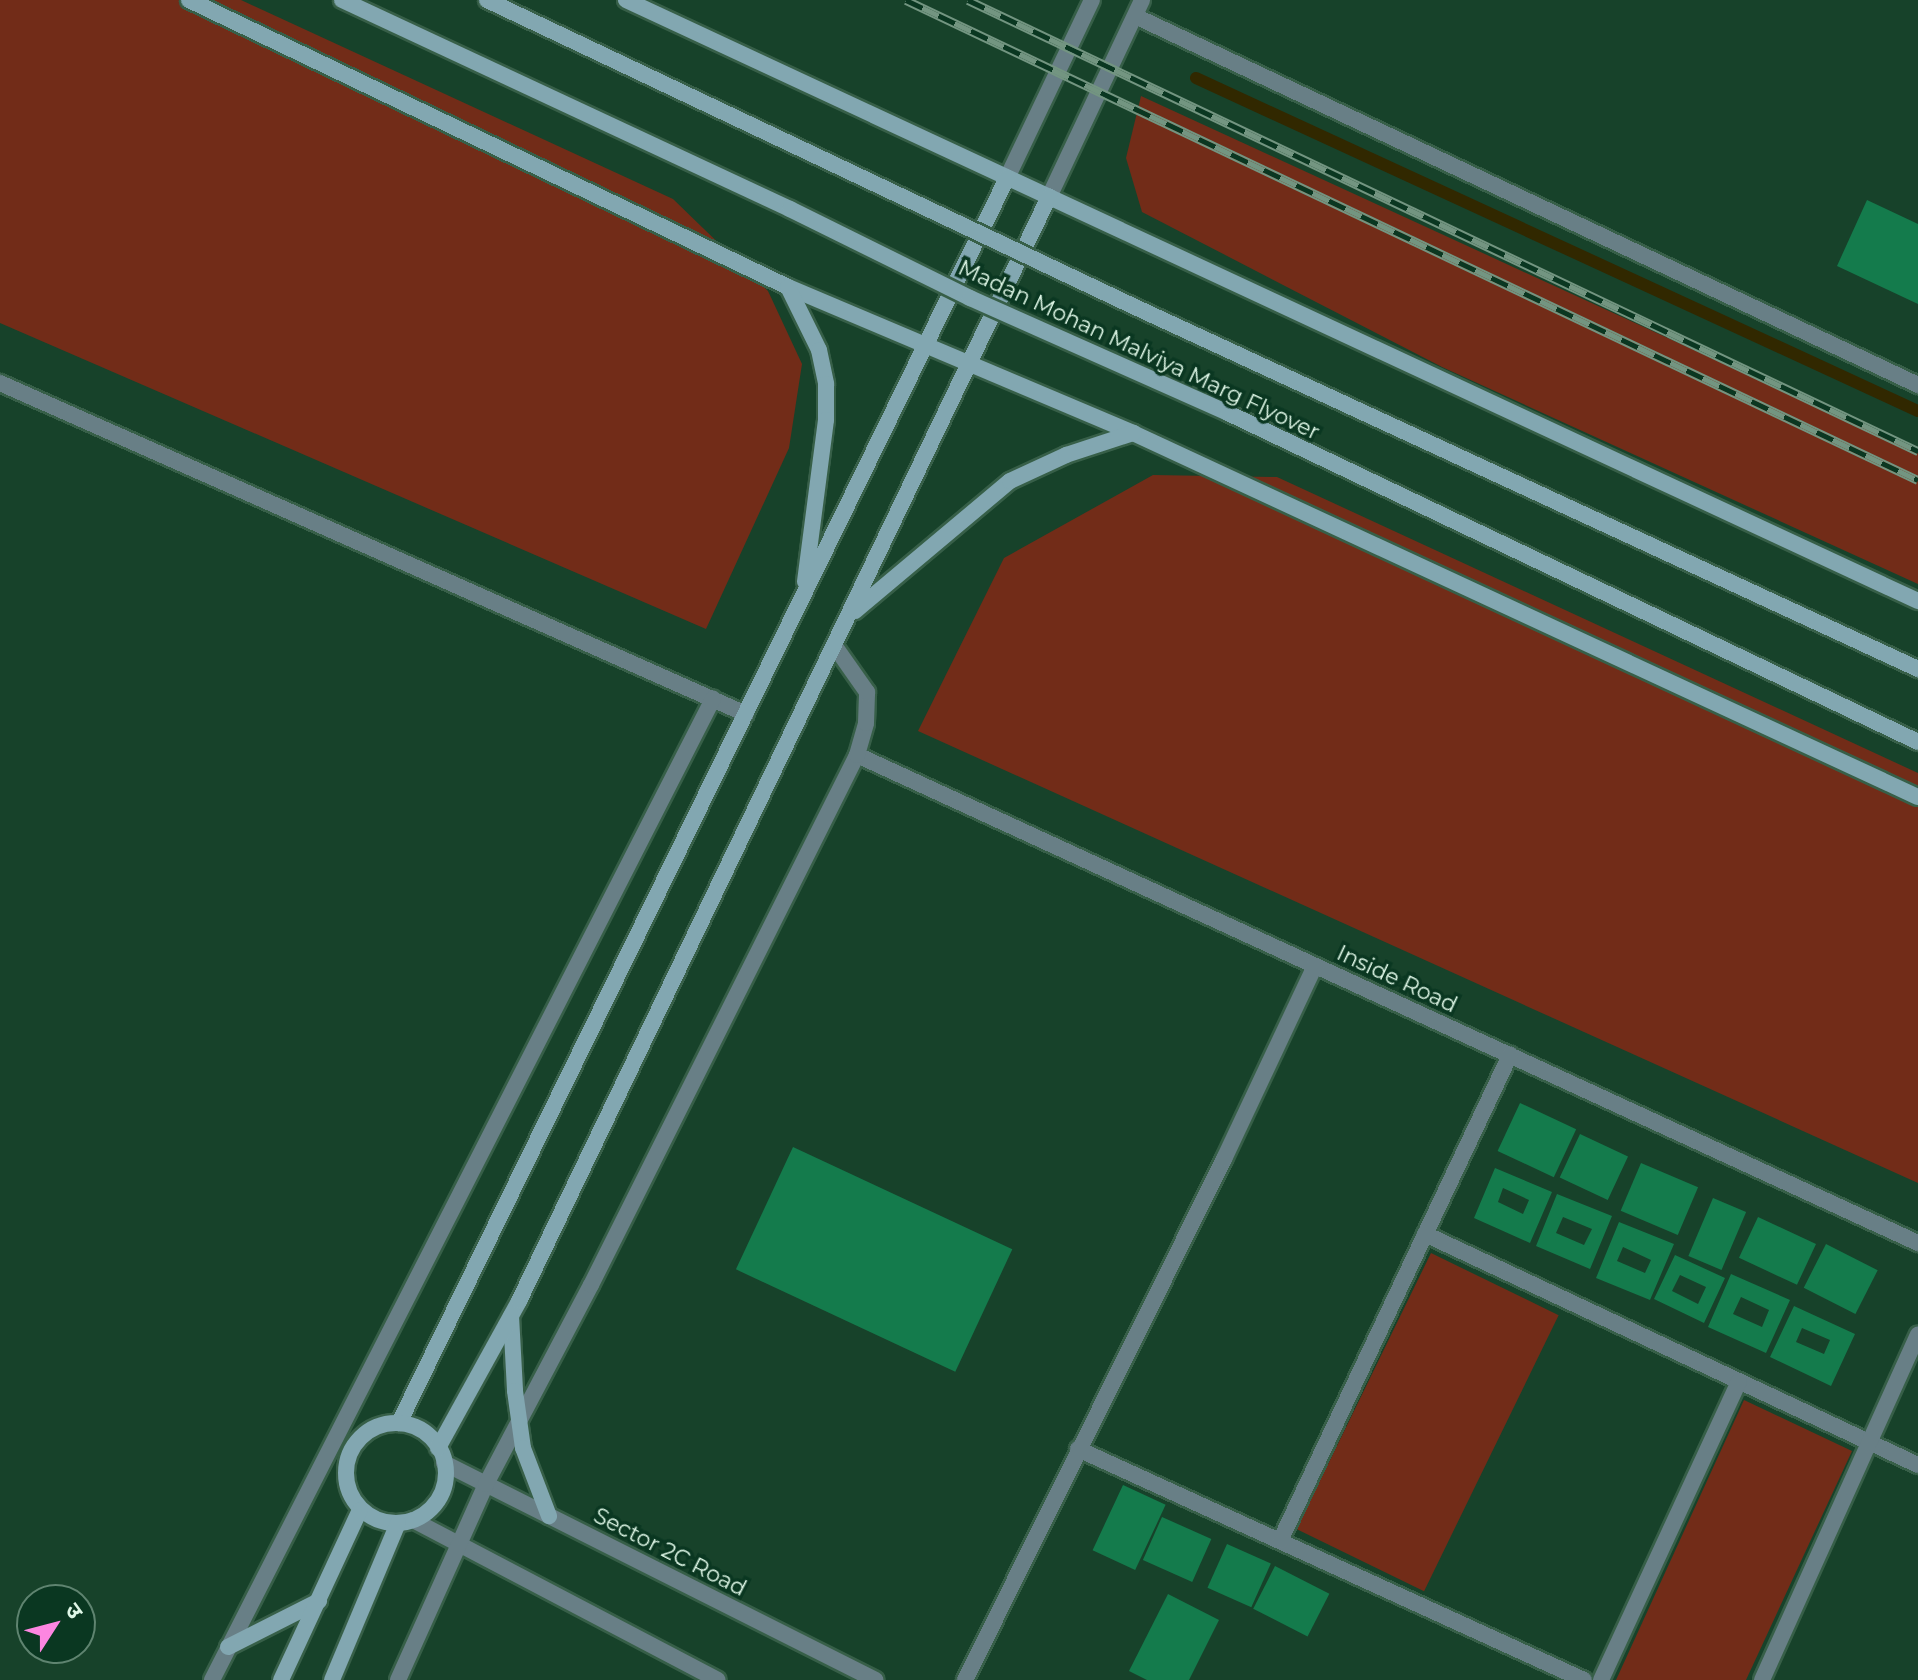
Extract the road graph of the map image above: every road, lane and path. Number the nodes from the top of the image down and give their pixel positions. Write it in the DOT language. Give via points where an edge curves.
graph roads {
  1 [pos="189,0"];
  2 [pos="342,0"];
  3 [pos="487,0"];
  4 [pos="626,0"];
  5 [pos="1092,0"];
  6 [pos="1139,8"];
  7 [pos="1007,178"];
  8 [pos="1049,197"];
  9 [pos="788,287"];
  10 [pos="925,346"];
  11 [pos="969,367"];
  12 [pos="0,383"];
  13 [pos="1918,385"];
  14 [pos="1133,433"];
  15 [pos="804,595"];
  16 [pos="1918,601"];
  17 [pos="848,616"];
  18 [pos="834,645"];
  19 [pos="1918,669"];
  20 [pos="713,699"];
  21 [pos="746,714"];
  22 [pos="1918,742"];
  23 [pos="857,755"];
  24 [pos="1918,797"];
  25 [pos="1315,966"];
  26 [pos="1510,1055"];
  27 [pos="1425,1234"];
  28 [pos="1918,1243"];
  29 [pos="511,1314"];
  30 [pos="1918,1335"];
  31 [pos="1739,1381"];
  32 [pos="399,1423"];
  33 [pos="519,1426"];
  34 [pos="1870,1443"];
  35 [pos="1078,1449"];
  36 [pos="441,1455"];
  37 [pos="1918,1465"];
  38 [pos="486,1484"];
  39 [pos="360,1510"];
  40 [pos="549,1516"];
  41 [pos="405,1522"];
  42 [pos="1280,1541"];
  43 [pos="459,1544"];
  44 [pos="319,1601"];
  45 [pos="228,1647"];
  46 [pos="713,1679"];
  47 [pos="212,1680"];
  48 [pos="281,1680"];
  49 [pos="332,1680"];
  50 [pos="398,1680"];
  51 [pos="875,1680"];
  52 [pos="965,1680"];
  53 [pos="1584,1680"];
  54 [pos="1601,1680"];
  55 [pos="1762,1680"];
  1 -- 9 [label="main road"];
  2 -- 22 [label="main road, Madan Mohan Malviya Marg Flyover, bridge"];
  3 -- 19 [label="main road, Madan Mohan Malviya Marg Flyover, bridge"];
  4 -- 7 [label="main road"];
  5 -- 7 [label="street"];
  6 -- 8 [label="street"];
  6 -- 13 [label="street"];
  7 -- 8 [label="main road"];
  7 -- 10 [label="main road"];
  8 -- 11 [label="main road"];
  8 -- 16 [label="main road"];
  9 -- 10 [label="main road"];
  9 -- 15 [label="main road" via="819,350 826,384"];
  10 -- 11 [label="main road"];
  10 -- 15 [label="main road"];
  11 -- 14 [label="main road"];
  11 -- 17 [label="main road"];
  12 -- 20 [label="street"];
  14 -- 17 [label="main road" via="1010,481"];
  14 -- 24 [label="main road"];
  15 -- 21 [label="main road"];
  17 -- 18 [label="main road"];
  18 -- 23 [label="street" via="867,692"];
  18 -- 29 [label="main road"];
  20 -- 21 [label="street"];
  20 -- 45 [label="street"];
  21 -- 32 [label="main road"];
  23 -- 25 [label="street, Inside Road"];
  23 -- 33 [label="street"];
  25 -- 26 [label="street, Inside Road"];
  25 -- 35 [label="street"];
  26 -- 27 [label="street"];
  26 -- 28 [label="street, Inside Road"];
  27 -- 31 [label="street"];
  27 -- 42 [label="street"];
  29 -- 33 [label="main road"];
  29 -- 36 [label="main road"];
  30 -- 34 [label="street"];
  31 -- 34 [label="street"];
  31 -- 54 [label="street"];
  32 -- 36 [label="main road" via="422,1431"];
  32 -- 39 [label="main road" via="375,1428 352,1449 346,1481"];
  33 -- 38 [label="street"];
  33 -- 40 [label="main road"];
  34 -- 37 [label="street"];
  34 -- 55 [label="street"];
  35 -- 42 [label="street"];
  35 -- 52 [label="street"];
  36 -- 38 [label="street, Sector 2C Road"];
  36 -- 41 [label="main road" via="443,1490 435,1504"];
  38 -- 40 [label="street, Sector 2C Road"];
  38 -- 43 [label="street"];
  39 -- 41 [label="main road" via="374,1519"];
  39 -- 44 [label="main road"];
  40 -- 51 [label="street, Sector 2C Road"];
  41 -- 43 [label="street"];
  41 -- 49 [label="main road"];
  42 -- 53 [label="street"];
  43 -- 46 [label="street"];
  43 -- 50 [label="street"];
  44 -- 45 [label="main road"];
  44 -- 48 [label="main road"];
  45 -- 47 [label="street"];
}
